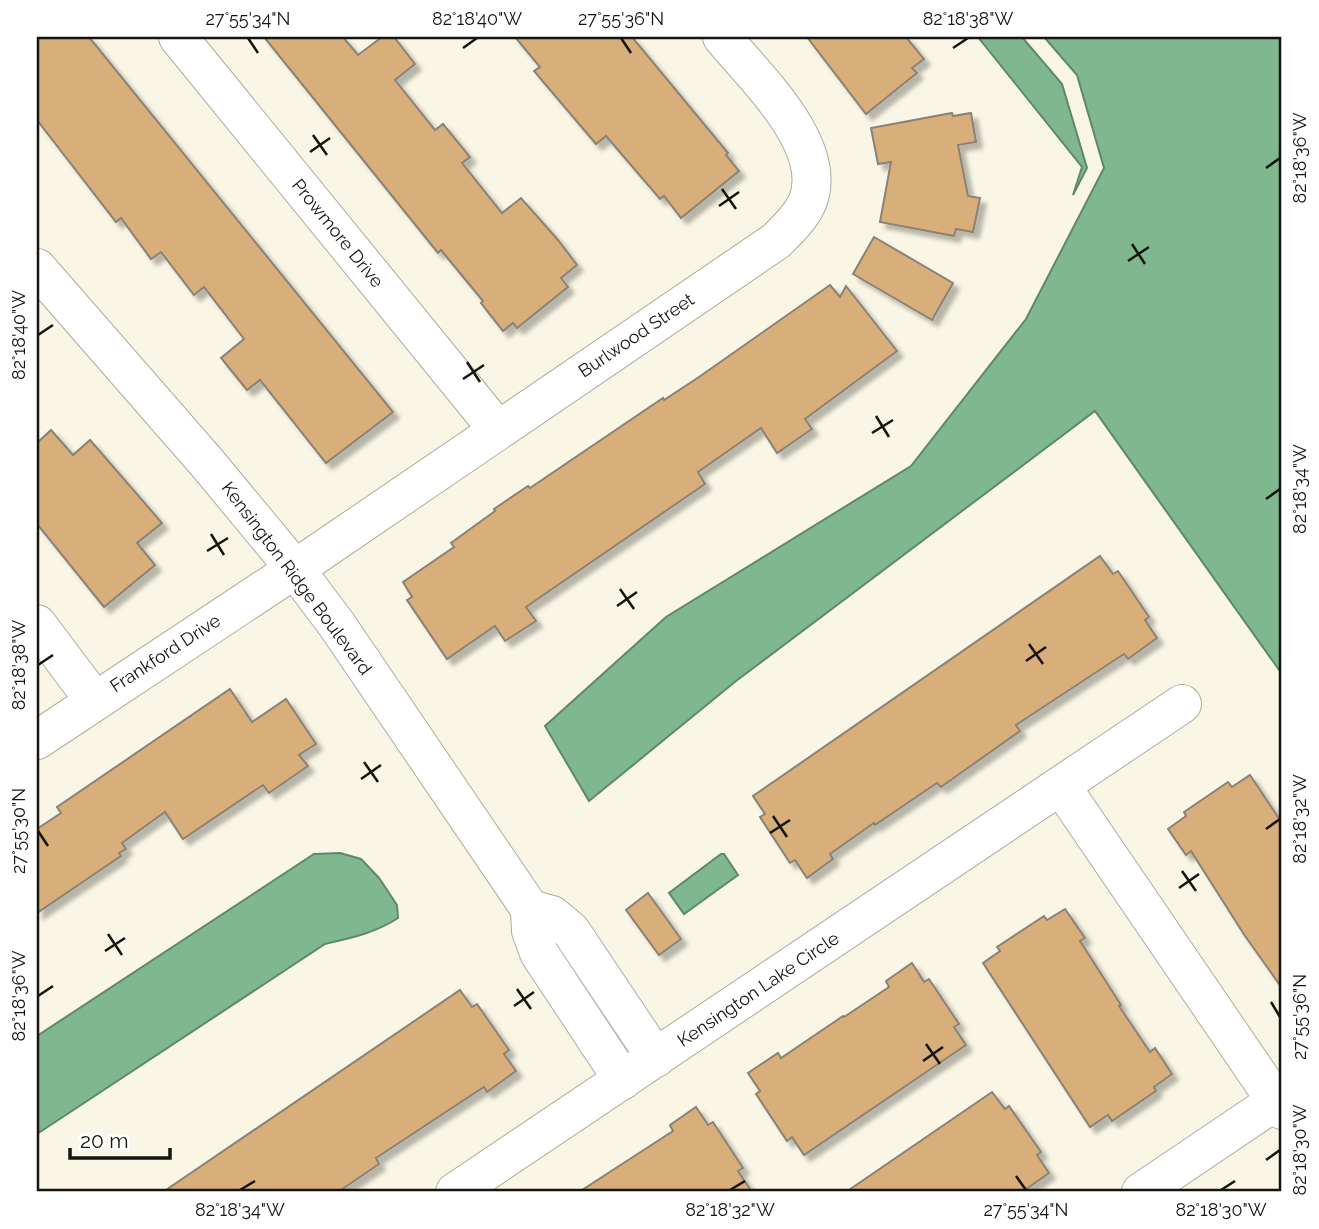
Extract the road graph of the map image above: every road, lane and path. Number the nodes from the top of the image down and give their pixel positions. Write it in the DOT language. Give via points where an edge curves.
graph roads {
  1 [pos="178,37"];
  2 [pos="722,37"];
  3 [pos="37,268"];
  4 [pos="498,430"];
  5 [pos="295,569"];
  6 [pos="37,624"];
  7 [pos="94,700"];
  8 [pos="1182,704"];
  9 [pos="37,740"];
  10 [pos="1060,786"];
  11 [pos="530,909"];
  12 [pos="656,1058"];
  13 [pos="623,1080"];
  14 [pos="1279,1106"];
  15 [pos="455,1192"];
  16 [pos="1141,1192"];
  1 -- 4 [label="street, Prowmore Drive"];
  2 -- 4 [label="street, Burlwood Street" via="803,141 812,183 807,203 776,241"];
  3 -- 5 [label="street, Kensington Ridge Boulevard"];
  4 -- 5 [label="street, Burlwood Street"];
  5 -- 7 [label="street, Frankford Drive"];
  5 -- 11 [label="street, Kensington Ridge Boulevard"];
  6 -- 7 [label="street"];
  7 -- 9 [label="street, Frankford Drive"];
  8 -- 10 [label="street, Kensington Lake Circle"];
  10 -- 12 [label="street, Kensington Lake Circle"];
  10 -- 14 [label="street"];
  11 -- 12 [label="street" via="552,915 571,931"];
  11 -- 13 [label="street, Kensington Ridge Boulevard" via="539,953"];
  12 -- 13 [label="street, Kensington Lake Circle"];
  13 -- 15 [label="street, Kensington Lake Circle"];
  14 -- 16 [label="street"];
}
